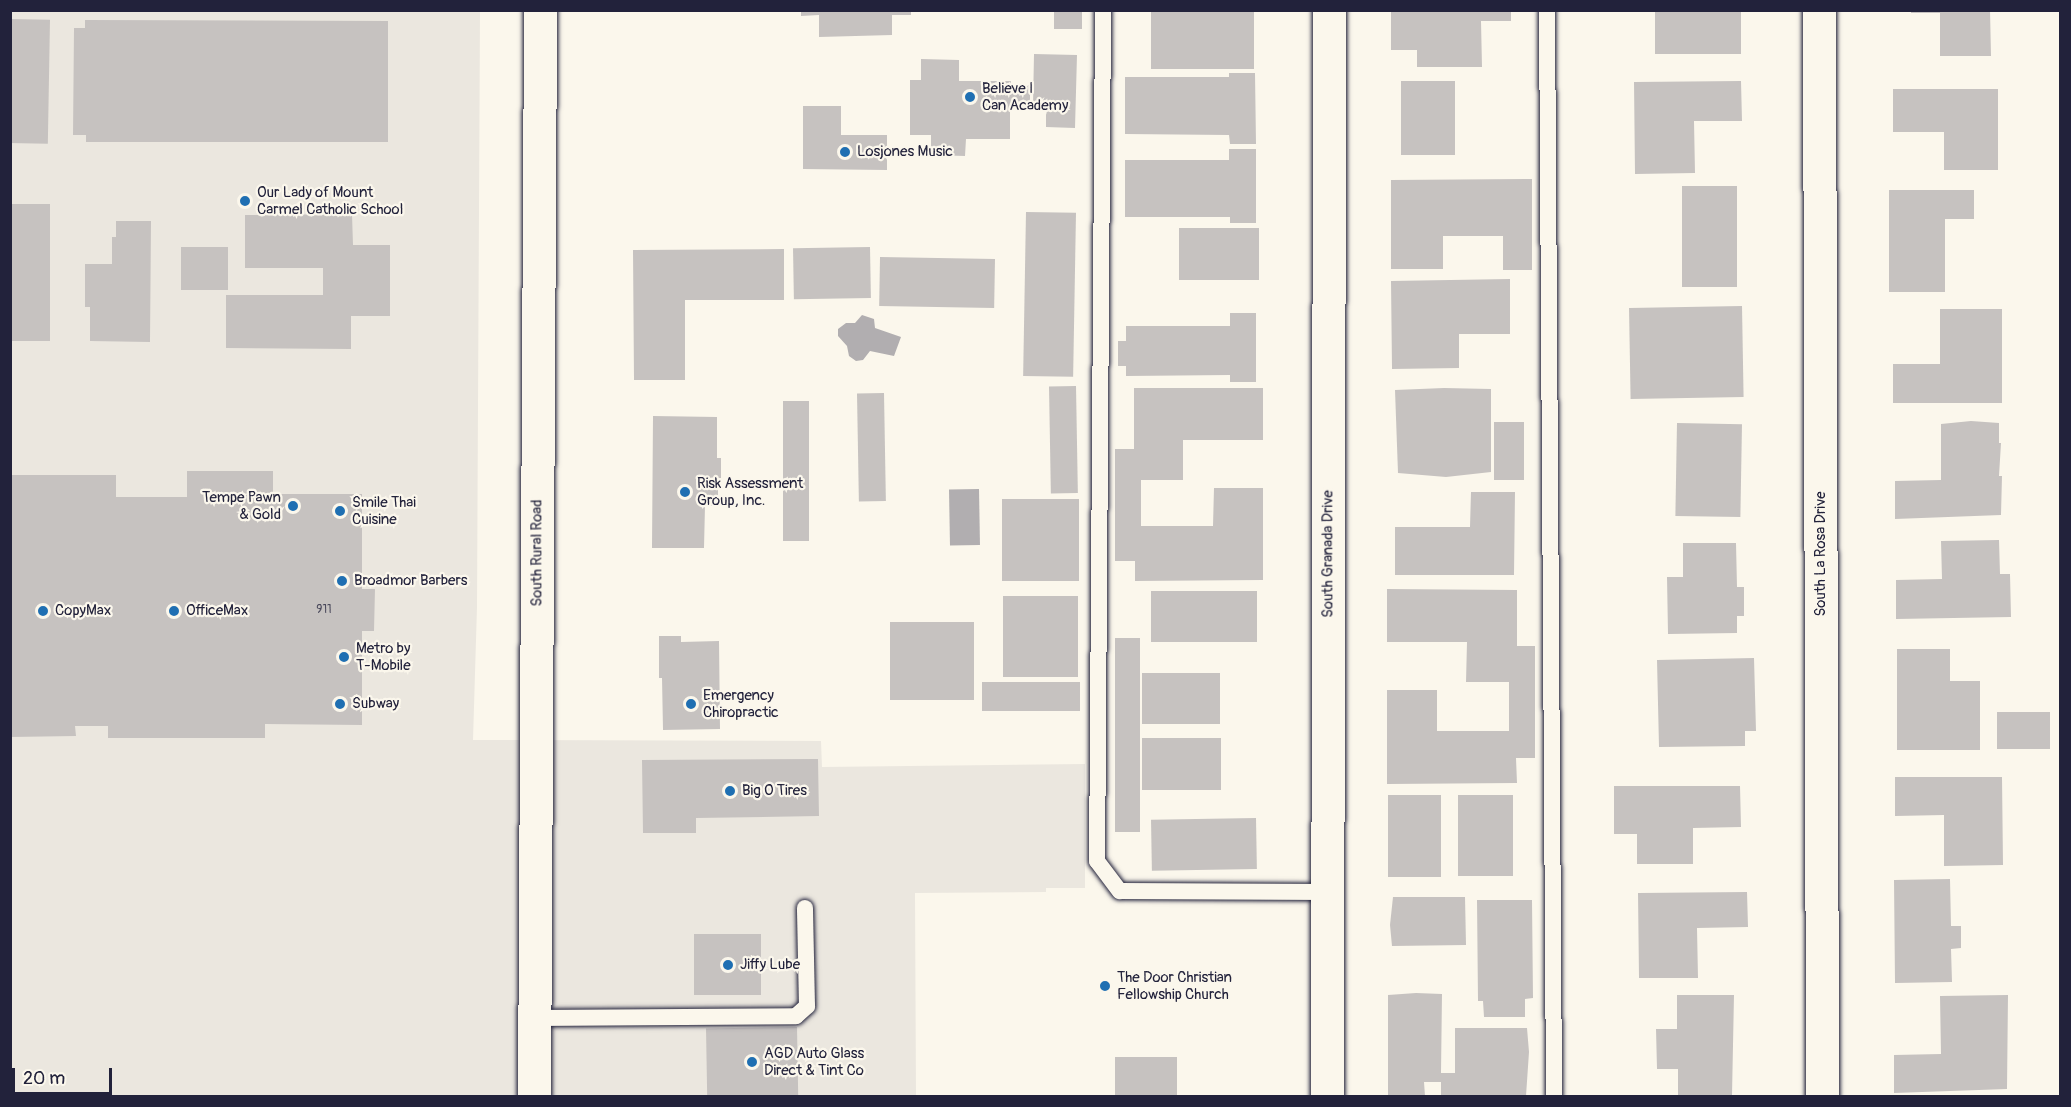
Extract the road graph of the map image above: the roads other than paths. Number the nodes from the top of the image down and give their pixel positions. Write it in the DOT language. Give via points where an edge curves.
graph roads {
  1 [pos="540,10"];
  2 [pos="1103,10"];
  3 [pos="1329,10"];
  4 [pos="1547,10"];
  5 [pos="1819,10"];
  6 [pos="1328,892"];
  7 [pos="806,909"];
  8 [pos="534,1018"];
  9 [pos="534,1096"];
  10 [pos="1327,1096"];
  11 [pos="1554,1096"];
  12 [pos="1822,1096"];
  1 -- 8 [label="street, South Rural Road"];
  2 -- 6 [label="lane" via="1097,861 1120,891"];
  3 -- 6 [label="street, South Granada Drive"];
  4 -- 11 [label="lane"];
  5 -- 12 [label="street, South La Rosa Drive"];
  6 -- 10 [label="street, South Granada Drive"];
  7 -- 8 [label="lane" via="807,1006 796,1016"];
  8 -- 9 [label="street, South Rural Road"];
}
